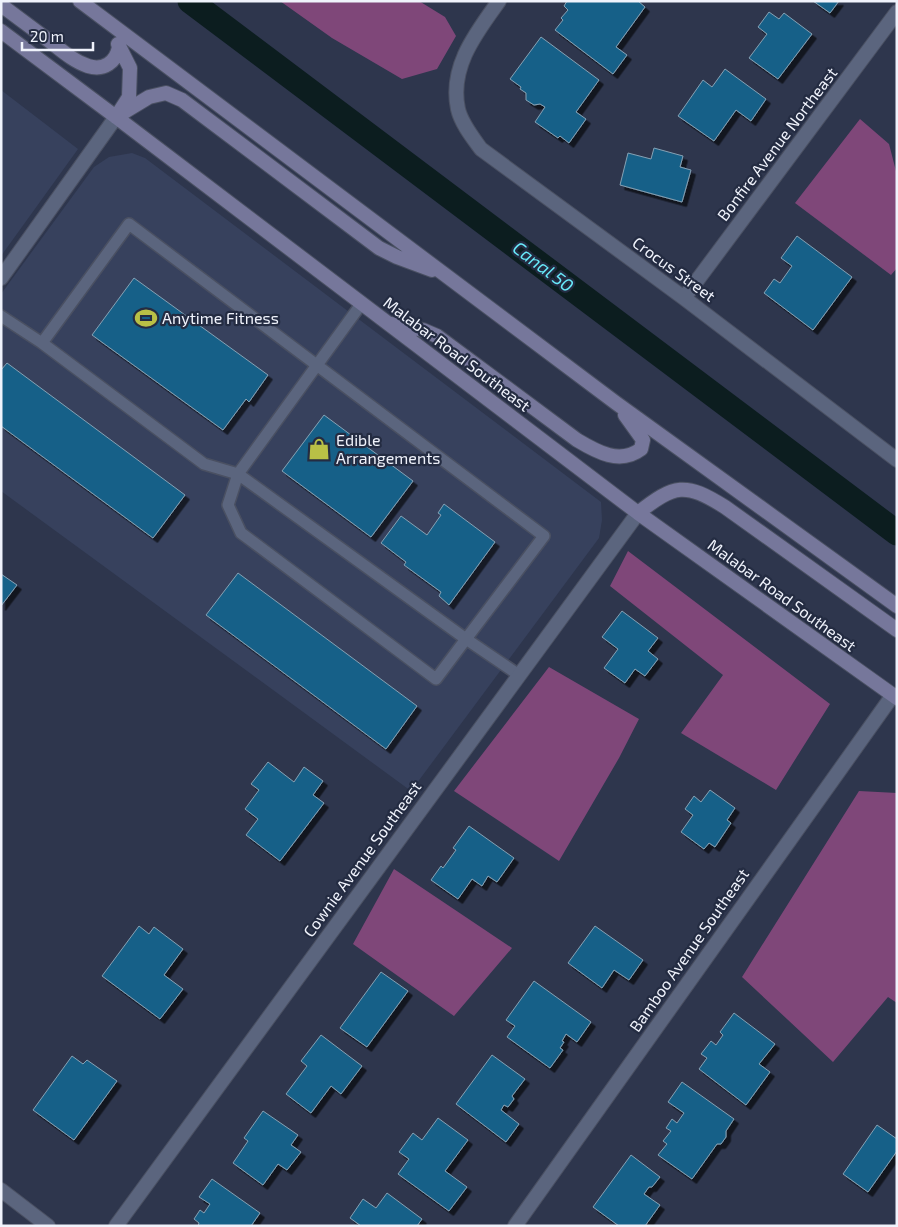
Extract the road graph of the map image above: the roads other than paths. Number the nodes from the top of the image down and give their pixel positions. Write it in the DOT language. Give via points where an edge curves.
graph roads {
  1 [pos="80,1"];
  2 [pos="499,1"];
  3 [pos="1,5"];
  4 [pos="897,12"];
  5 [pos="102,17"];
  6 [pos="1,31"];
  7 [pos="119,47"];
  8 [pos="116,117"];
  9 [pos="445,274"];
  10 [pos="1,278"];
  11 [pos="684,298"];
  12 [pos="362,303"];
  13 [pos="1,316"];
  14 [pos="389,324"];
  15 [pos="42,343"];
  16 [pos="316,365"];
  17 [pos="616,403"];
  18 [pos="897,460"];
  19 [pos="238,474"];
  20 [pos="638,512"];
  21 [pos="897,606"];
  22 [pos="897,630"];
  23 [pos="466,639"];
  24 [pos="519,675"];
  25 [pos="895,696"];
  26 [pos="1,1190"];
  27 [pos="48,1226"];
  28 [pos="116,1226"];
  29 [pos="515,1226"];
  1 -- 5 [label="main road"];
  2 -- 11 [label="street, Crocus Street" via="466,50 460,65 458,110 469,132 481,149"];
  3 -- 7 [label="main road" via="68,55 89,66 102,67 112,63 118,56"];
  4 -- 11 [label="street, Bonfire Avenue Northeast"];
  5 -- 7 [label="main road"];
  5 -- 9 [label="main road"];
  6 -- 8 [label="main road, Malabar Road Southeast"];
  7 -- 8 [label="main road" via="130,68 129,97"];
  8 -- 9 [label="main road" via="149,97 166,93 182,100 379,248 397,258"];
  8 -- 10 [label="street"];
  8 -- 12 [label="main road, Malabar Road Southeast"];
  9 -- 17 [label="main road"];
  11 -- 18 [label="street, Crocus Street"];
  12 -- 14 [label="main road, Malabar Road Southeast"];
  12 -- 16 [label="lane"];
  13 -- 15 [label="lane"];
  14 -- 17 [label="main road" via="437,336 577,440 598,452 619,457 633,455 641,449 643,440"];
  14 -- 20 [label="main road, Malabar Road Southeast"];
  15 -- 16 [label="lane" via="129,224"];
  15 -- 19 [label="lane" via="204,464"];
  16 -- 19 [label="lane"];
  16 -- 23 [label="lane" via="544,536"];
  17 -- 21 [label="main road"];
  19 -- 23 [label="lane"];
  19 -- 23 [label="lane" via="228,505 240,533 436,679"];
  20 -- 22 [label="main road" via="672,490 704,494"];
  20 -- 24 [label="street, Cownie Avenue Southeast"];
  20 -- 25 [label="main road, Malabar Road Southeast"];
  23 -- 24 [label="lane"];
  24 -- 28 [label="street, Cownie Avenue Southeast"];
  25 -- 29 [label="street, Bamboo Avenue Southeast"];
  26 -- 27 [label="street"];
}
